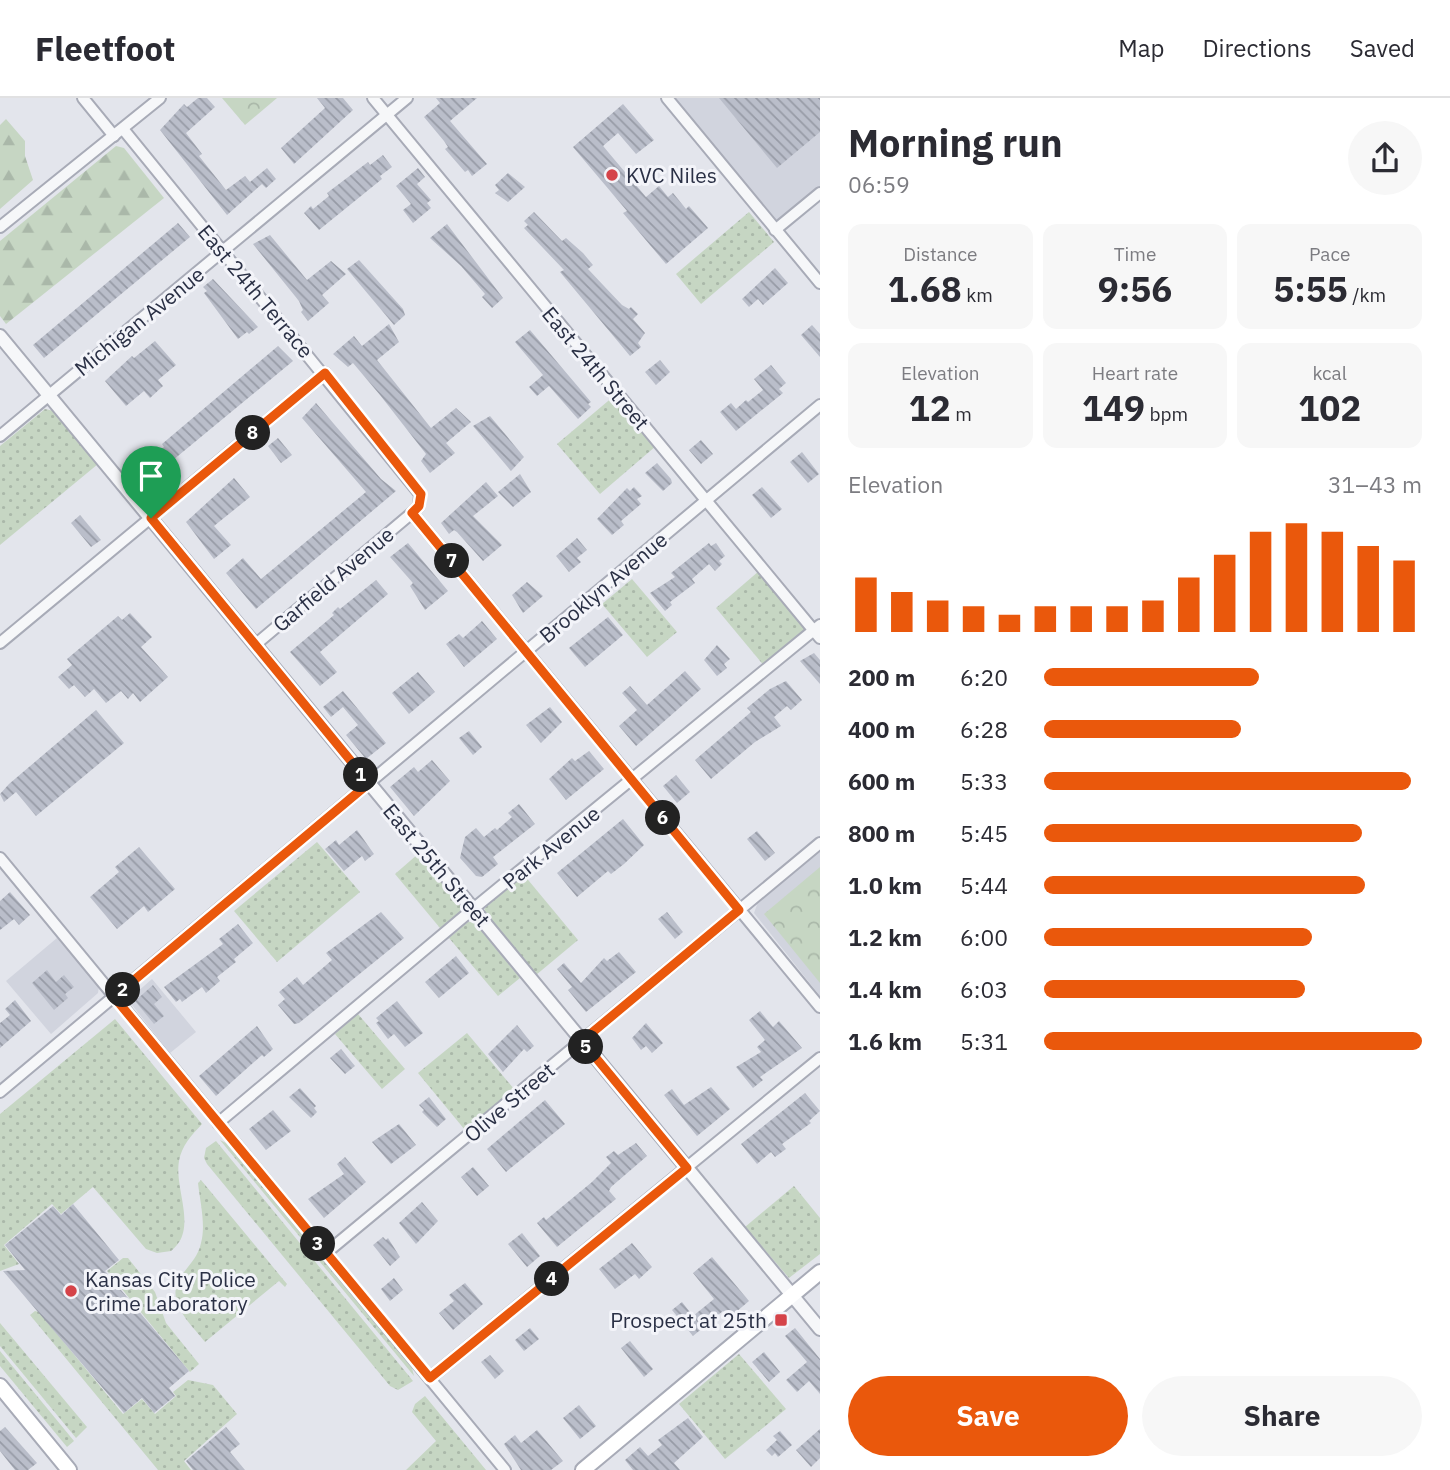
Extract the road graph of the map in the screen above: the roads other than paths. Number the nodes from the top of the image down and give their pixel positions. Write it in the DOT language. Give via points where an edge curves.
graph roads {
  1 [pos="83,98"];
  2 [pos="160,98"];
  3 [pos="373,98"];
  4 [pos="407,98"];
  5 [pos="667,98"];
  6 [pos="387,115"];
  7 [pos="118,132"];
  8 [pos="820,193"];
  9 [pos="0,227"];
  10 [pos="775,230"];
  11 [pos="224,251"];
  12 [pos="820,283"];
  13 [pos="0,337"];
  14 [pos="325,373"];
  15 [pos="50,394"];
  16 [pos="820,405"];
  17 [pos="0,436"];
  18 [pos="706,501"];
  19 [pos="412,513"];
  20 [pos="151,518"];
  21 [pos="818,631"];
  22 [pos="0,643"];
  23 [pos="255,646"];
  24 [pos="526,652"];
  25 [pos="632,781"];
  26 [pos="369,783"];
  27 [pos="820,842"];
  28 [pos="2,865"];
  29 [pos="473,909"];
  30 [pos="739,910"];
  31 [pos="114,997"];
  32 [pos="820,1007"];
  33 [pos="582,1041"];
  34 [pos="820,1058"];
  35 [pos="0,1092"];
  36 [pos="218,1123"];
  37 [pos="687,1168"];
  38 [pos="326,1253"];
  39 [pos="820,1272"];
  40 [pos="792,1296"];
  41 [pos="820,1329"];
  42 [pos="430,1378"];
  43 [pos="0,1385"];
  44 [pos="68,1470"];
  45 [pos="505,1470"];
  46 [pos="583,1470"];
  1 -- 7 [label="street, East 24th Terrace"];
  2 -- 7 [label="street"];
  3 -- 6 [label="street, East 24th Street"];
  4 -- 6 [label="street, Michigan Avenue"];
  5 -- 10 [label="street"];
  6 -- 11 [label="street, Michigan Avenue"];
  6 -- 18 [label="street, East 24th Street"];
  7 -- 9 [label="street"];
  7 -- 11 [label="street, East 24th Terrace"];
  8 -- 10 [label="street"];
  10 -- 12 [label="street"];
  11 -- 14 [label="street, East 24th Terrace"];
  11 -- 15 [label="street, Michigan Avenue"];
  13 -- 15 [label="street, East 25th Street"];
  14 -- 19 [label="street, East 24th Terrace" via="421,494"];
  14 -- 20 [label="street"];
  15 -- 17 [label="street, Michigan Avenue"];
  15 -- 20 [label="street, East 25th Street"];
  16 -- 18 [label="street, Brooklyn Avenue"];
  18 -- 21 [label="street, East 24th Street"];
  18 -- 24 [label="street, Brooklyn Avenue"];
  19 -- 23 [label="street, Garfield Avenue"];
  19 -- 24 [label="street"];
  20 -- 22 [label="street"];
  20 -- 23 [label="street, East 25th Street"];
  21 -- 25 [label="street, Park Avenue"];
  23 -- 26 [label="street, East 25th Street"];
  24 -- 25 [label="street"];
  24 -- 26 [label="street, Brooklyn Avenue"];
  25 -- 29 [label="street, Park Avenue"];
  25 -- 30 [label="street"];
  26 -- 29 [label="street, East 25th Street"];
  26 -- 31 [label="street, Brooklyn Avenue"];
  27 -- 30 [label="street, Olive Street"];
  28 -- 31 [label="street"];
  29 -- 33 [label="street, East 25th Street"];
  29 -- 36 [label="street, Park Avenue"];
  30 -- 32 [label="street"];
  30 -- 33 [label="street, Olive Street"];
  31 -- 35 [label="street, Brooklyn Avenue"];
  31 -- 36 [label="street"];
  33 -- 37 [label="street, East 25th Street"];
  33 -- 38 [label="street, Olive Street"];
  34 -- 37 [label="street"];
  36 -- 38 [label="street"];
  37 -- 40 [label="street, East 25th Street"];
  37 -- 42 [label="street"];
  38 -- 42 [label="street"];
  39 -- 40 [label="main road"];
  40 -- 41 [label="street, East 25th Street"];
  40 -- 46 [label="main road"];
  42 -- 45 [label="street"];
  43 -- 44 [label="main road"];
}
